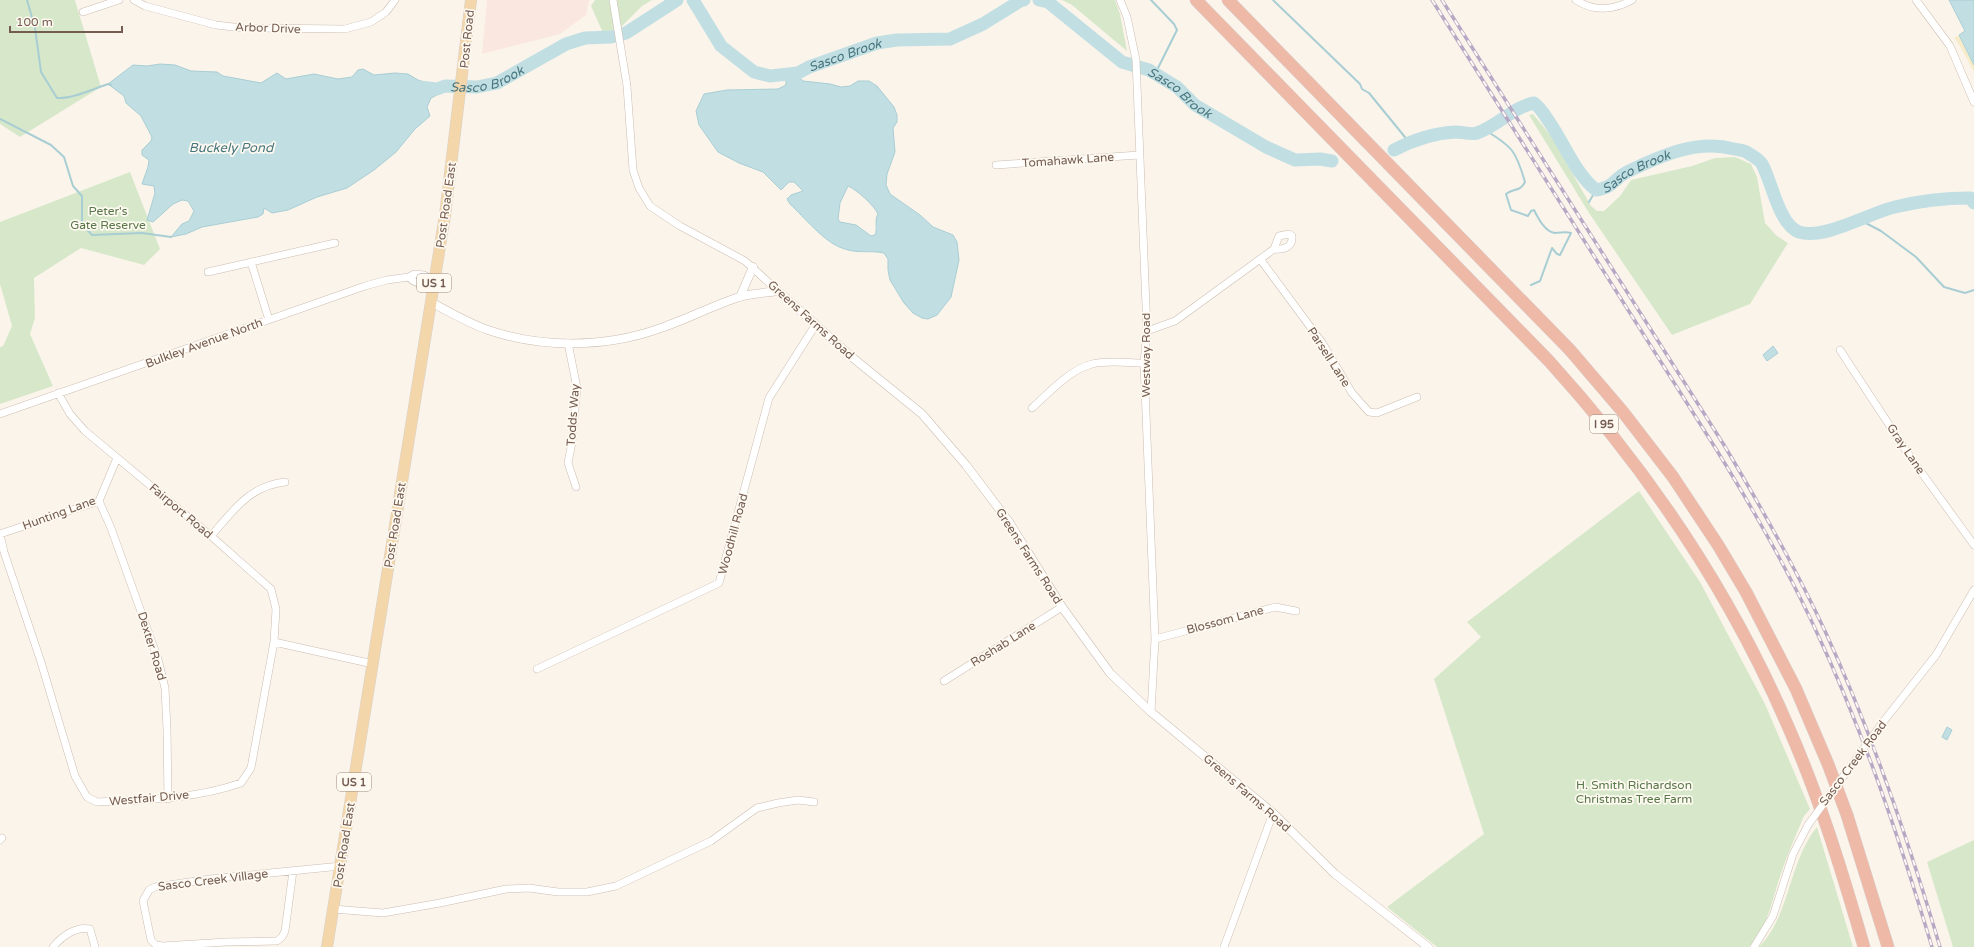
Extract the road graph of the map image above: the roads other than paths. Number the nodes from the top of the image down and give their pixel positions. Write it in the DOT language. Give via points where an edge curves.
graph roads {
  1 [pos="119,0"];
  2 [pos="134,0"];
  3 [pos="395,0"];
  4 [pos="471,0"];
  5 [pos="613,0"];
  6 [pos="1120,0"];
  7 [pos="1196,0"];
  8 [pos="1228,0"];
  9 [pos="1576,0"];
  10 [pos="1632,0"];
  11 [pos="1916,0"];
  12 [pos="83,12"];
  13 [pos="460,102"];
  14 [pos="1974,102"];
  15 [pos="1139,155"];
  16 [pos="996,165"];
  17 [pos="335,243"];
  18 [pos="1274,249"];
  19 [pos="1260,259"];
  20 [pos="250,262"];
  21 [pos="752,267"];
  22 [pos="208,272"];
  23 [pos="434,281"];
  24 [pos="778,291"];
  25 [pos="740,297"];
  26 [pos="430,302"];
  27 [pos="269,320"];
  28 [pos="816,324"];
  29 [pos="1147,331"];
  30 [pos="568,343"];
  31 [pos="1840,350"];
  32 [pos="1144,363"];
  33 [pos="58,392"];
  34 [pos="1417,397"];
  35 [pos="1032,408"];
  36 [pos="0,414"];
  37 [pos="116,458"];
  38 [pos="285,482"];
  39 [pos="576,487"];
  40 [pos="99,501"];
  41 [pos="0,534"];
  42 [pos="211,536"];
  43 [pos="1974,545"];
  44 [pos="1974,590"];
  45 [pos="1062,607"];
  46 [pos="1296,611"];
  47 [pos="1155,639"];
  48 [pos="274,642"];
  49 [pos="373,664"];
  50 [pos="537,669"];
  51 [pos="944,681"];
  52 [pos="1151,712"];
  53 [pos="168,798"];
  54 [pos="814,802"];
  55 [pos="1273,813"];
  56 [pos="340,866"];
  57 [pos="292,871"];
  58 [pos="333,909"];
  59 [pos="53,947"];
  60 [pos="95,947"];
  61 [pos="327,947"];
  62 [pos="1224,947"];
  63 [pos="1428,947"];
  64 [pos="1754,947"];
  65 [pos="1864,947"];
  66 [pos="1888,947"];
  1 -- 12 [label="street"];
  2 -- 3 [label="street, Arbor Drive" via="145,6 216,25 242,28 345,29 371,22 386,12"];
  4 -- 13 [label="main road, Post Road / US 1"];
  5 -- 21 [label="street, Greens Farms Road" via="628,86 633,170 639,188 650,206"];
  6 -- 15 [label="street, Westway Road" via="1127,17 1136,60"];
  7 -- 65 [label="highway, I 95" via="1549,361 1603,423 1653,488 1719,590 1776,699 1827,825"];
  8 -- 66 [label="highway, I 95" via="1561,340 1611,396 1673,477 1746,592 1808,713 1847,815"];
  9 -- 10 [label="street" via="1601,9 1613,8"];
  11 -- 14 [label="street" via="1950,46"];
  13 -- 23 [label="main road, Post Road East / US 1"];
  15 -- 16 [label="street, Tomahawk Lane"];
  15 -- 29 [label="street, Westway Road"];
  17 -- 20 [label="street"];
  18 -- 19 [label="street"];
  19 -- 29 [label="street" via="1175,321"];
  19 -- 34 [label="street, Parsell Lane" via="1323,344 1352,393 1369,412 1381,412"];
  20 -- 22 [label="street"];
  20 -- 27 [label="street"];
  21 -- 24 [label="street, Greens Farms Road"];
  21 -- 25 [label="street"];
  23 -- 26 [label="main road, Post Road East / US 1"];
  23 -- 27 [label="street, Bulkley Avenue North" via="423,284 409,277 387,280"];
  24 -- 25 [label="street"];
  24 -- 28 [label="street, Greens Farms Road"];
  25 -- 30 [label="street" via="632,337"];
  26 -- 30 [label="street" via="471,323 501,334 534,341"];
  26 -- 49 [label="main road, Post Road East / US 1"];
  27 -- 33 [label="street, Bulkley Avenue North"];
  28 -- 45 [label="street, Greens Farms Road" via="922,414 966,465 1009,522"];
  28 -- 50 [label="street, Woodhill Road" via="769,398 719,583"];
  29 -- 32 [label="street, Westway Road"];
  30 -- 39 [label="street, Todds Way" via="577,388 568,463"];
  31 -- 43 [label="street, Gray Lane" via="1907,453"];
  32 -- 35 [label="street" via="1090,364 1072,374"];
  32 -- 47 [label="street, Westway Road"];
  33 -- 36 [label="street, Bulkley Avenue North"];
  33 -- 37 [label="street, Fairport Road" via="70,414"];
  37 -- 40 [label="street, Hunting Lane"];
  37 -- 42 [label="street, Fairport Road"];
  38 -- 42 [label="street" via="271,484 256,491 236,508"];
  40 -- 41 [label="street, Hunting Lane"];
  40 -- 53 [label="street, Dexter Road" via="158,659 165,688"];
  41 -- 53 [label="street, Westfair Drive" via="81,790 97,802"];
  42 -- 48 [label="street, Fairport Road" via="271,589 276,609"];
  44 -- 64 [label="street, Sasco Creek Road, bridge" via="1934,658 1808,825 1793,854 1773,916"];
  45 -- 51 [label="street, Roshab Lane"];
  45 -- 52 [label="street, Greens Farms Road" via="1110,673"];
  46 -- 47 [label="street, Blossom Lane" via="1275,607"];
  47 -- 52 [label="street, Westway Road"];
  48 -- 49 [label="street"];
  48 -- 53 [label="street, Westfair Drive" via="251,768 246,778 232,787"];
  49 -- 56 [label="main road, Post Road East / US 1"];
  52 -- 55 [label="street, Greens Farms Road"];
  54 -- 58 [label="street" via="798,800 757,808 711,841 616,886 587,892 506,889 383,913"];
  55 -- 62 [label="street"];
  55 -- 63 [label="street, Greens Farms Road" via="1336,874"];
  56 -- 57 [label="street, Sasco Creek Village"];
  56 -- 58 [label="main road, Post Road East / US 1"];
  57 -- 57 [label="street, Sasco Creek Village" via="155,887 149,890 143,901 151,940 156,945 163,946 277,941 285,931"];
  58 -- 61 [label="main road, Post Road East / US 1"];
  59 -- 60 [label="street" via="81,927 90,929"];
}
